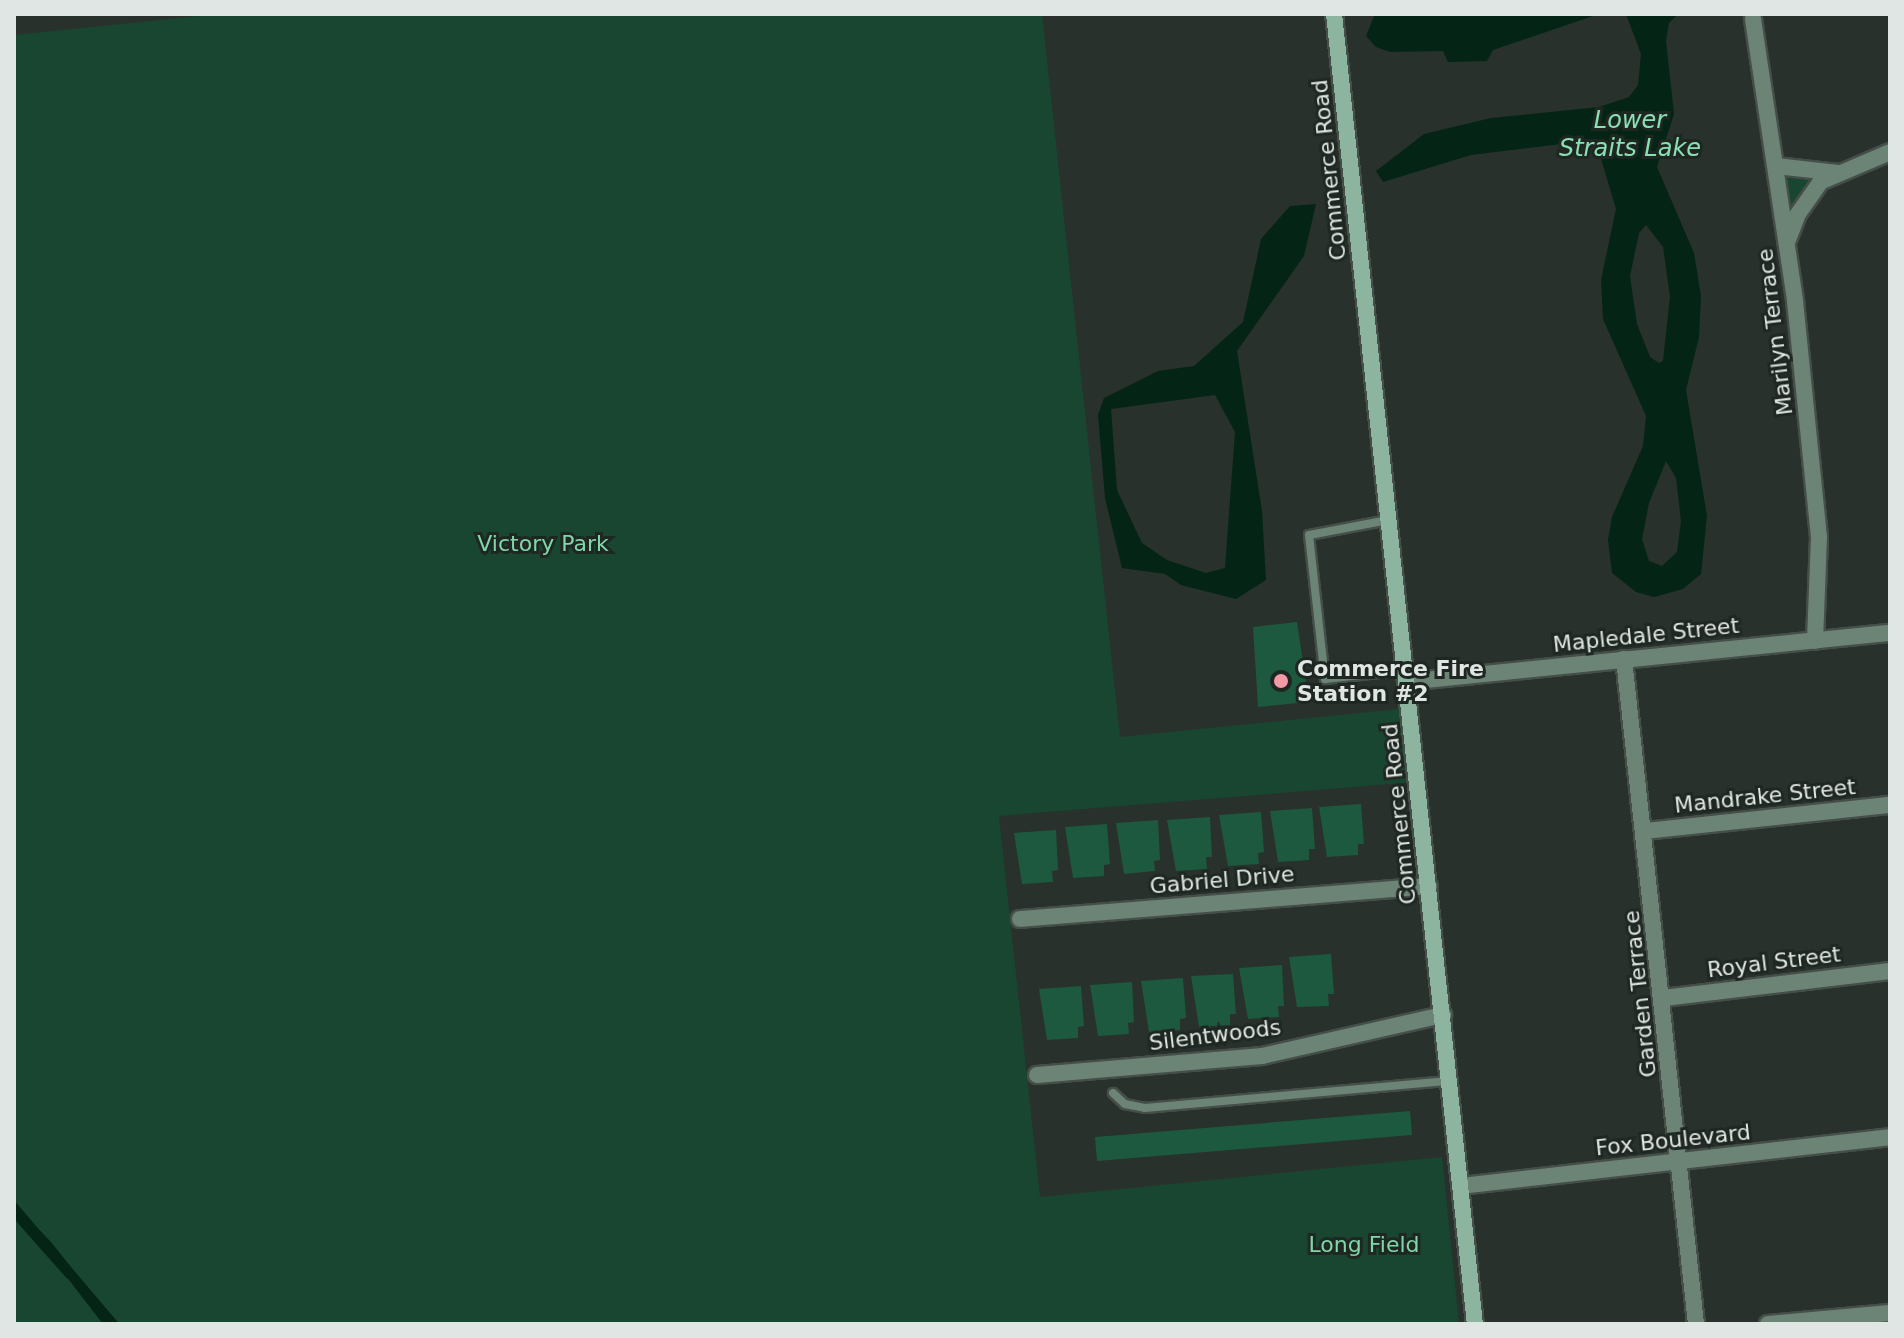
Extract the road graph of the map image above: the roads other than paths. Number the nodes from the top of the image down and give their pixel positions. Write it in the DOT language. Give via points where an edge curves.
graph roads {
  1 [pos="1334,14"];
  2 [pos="1752,17"];
  3 [pos="1890,152"];
  4 [pos="1776,166"];
  5 [pos="1838,173"];
  6 [pos="1787,241"];
  7 [pos="1389,520"];
  8 [pos="1890,633"];
  9 [pos="1815,641"];
  10 [pos="1624,659"];
  11 [pos="1406,676"];
  12 [pos="1890,805"];
  13 [pos="1645,831"];
  14 [pos="1429,886"];
  15 [pos="1020,919"];
  16 [pos="1890,971"];
  17 [pos="1663,998"];
  18 [pos="1443,1015"];
  19 [pos="1037,1075"];
  20 [pos="1450,1081"];
  21 [pos="1113,1093"];
  22 [pos="1890,1137"];
  23 [pos="1679,1161"];
  24 [pos="1461,1186"];
  25 [pos="1890,1313"];
  26 [pos="1475,1324"];
  27 [pos="1696,1324"];
  28 [pos="1768,1324"];
  1 -- 7 [label="main road, Commerce Road"];
  2 -- 4 [label="street, Marilyn Terrace"];
  3 -- 5 [label="street"];
  4 -- 5 [label="street"];
  4 -- 6 [label="street, Marilyn Terrace"];
  5 -- 6 [label="street" via="1820,182"];
  6 -- 9 [label="street, Marilyn Terrace" via="1819,537"];
  7 -- 11 [label="main road, Commerce Road"];
  7 -- 11 [label="lane" via="1309,535 1325,679"];
  8 -- 9 [label="street, Mapledale Street"];
  9 -- 10 [label="street, Mapledale Street"];
  10 -- 11 [label="street, Mapledale Street"];
  10 -- 13 [label="street, Garden Terrace"];
  11 -- 14 [label="main road, Commerce Road"];
  12 -- 13 [label="street, Mandrake Street"];
  13 -- 17 [label="street, Garden Terrace"];
  14 -- 15 [label="street, Gabriel Drive"];
  14 -- 18 [label="main road, Commerce Road"];
  16 -- 17 [label="street, Royal Street"];
  17 -- 23 [label="street, Garden Terrace"];
  18 -- 19 [label="street, Silentwoods" via="1262,1056"];
  18 -- 20 [label="main road, Commerce Road"];
  20 -- 21 [label="lane" via="1145,1108 1125,1104"];
  20 -- 24 [label="main road, Commerce Road"];
  22 -- 23 [label="street, Fox Boulevard"];
  23 -- 24 [label="street, Fox Boulevard"];
  23 -- 27 [label="street, Garden Terrace"];
  24 -- 26 [label="main road, Commerce Road"];
  25 -- 28 [label="street"];
}
